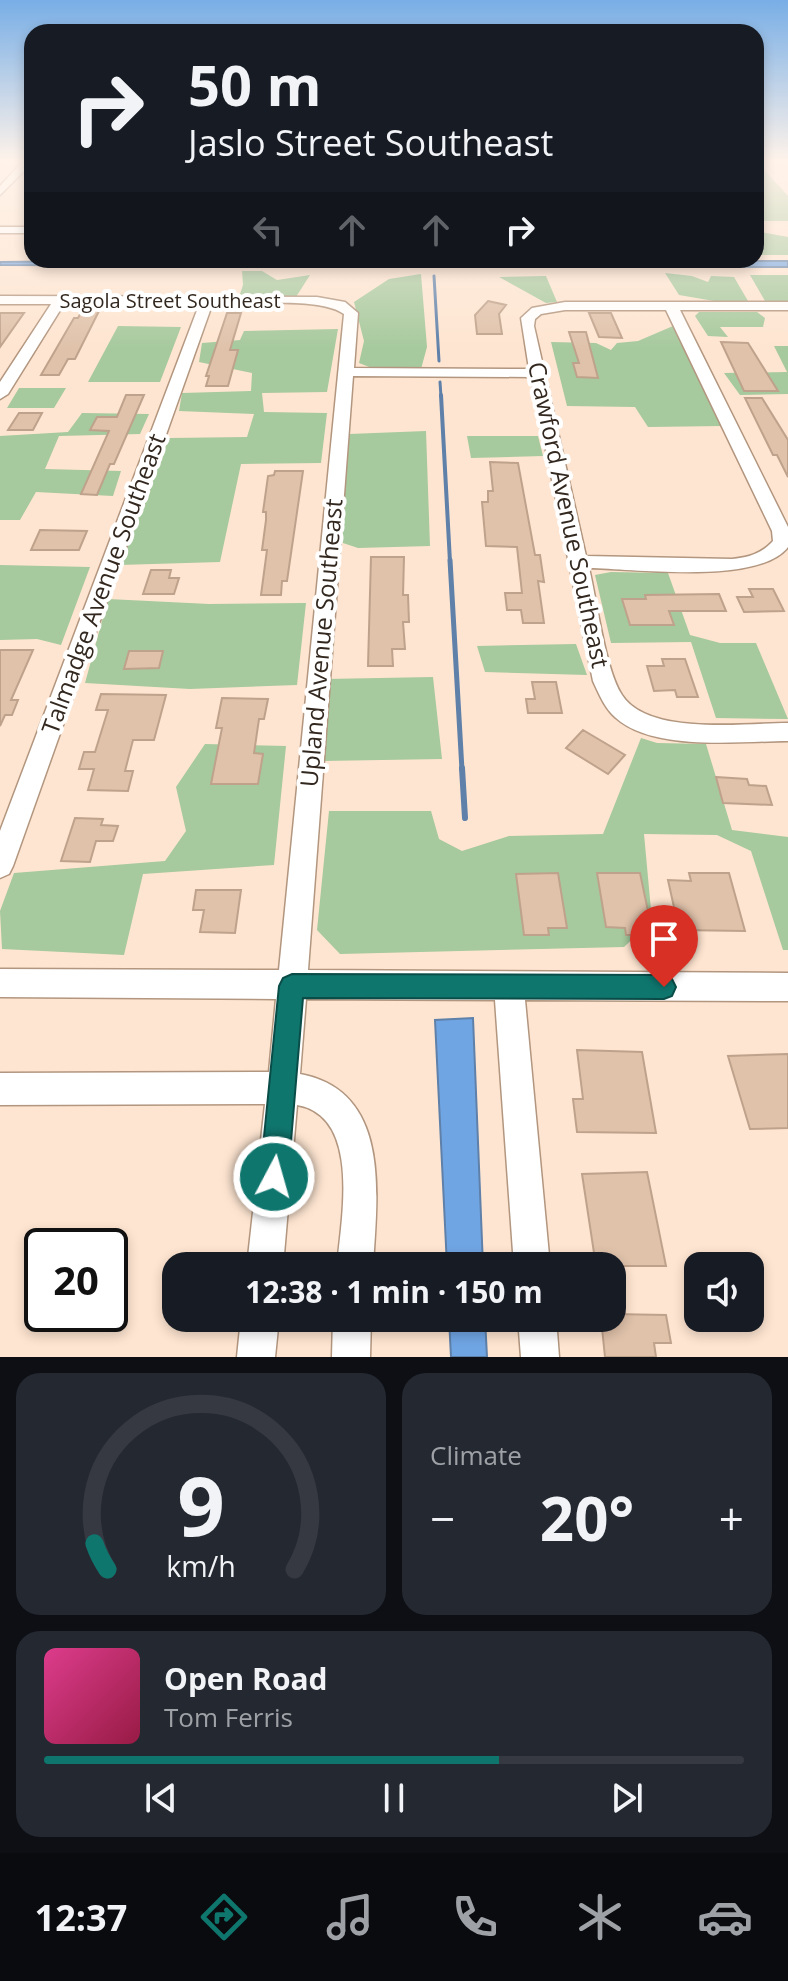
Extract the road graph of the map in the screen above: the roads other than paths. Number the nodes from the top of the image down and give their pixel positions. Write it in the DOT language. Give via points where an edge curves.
graph roads {
  1 [pos="0,230"];
  2 [pos="24,230"];
  3 [pos="0,300"];
  4 [pos="59,301"];
  5 [pos="207,301"];
  6 [pos="340,305"];
  7 [pos="671,306"];
  8 [pos="788,306"];
  9 [pos="345,372"];
  10 [pos="538,373"];
  11 [pos="0,394"];
  12 [pos="578,562"];
  13 [pos="788,732"];
  14 [pos="0,866"];
  15 [pos="0,983"];
  16 [pos="292,986"];
  17 [pos="788,987"];
  18 [pos="509,988"];
  19 [pos="283,1088"];
  20 [pos="0,1089"];
  21 [pos="266,1252"];
  22 [pos="356,1252"];
  23 [pos="531,1252"];
  24 [pos="259,1332"];
  25 [pos="352,1332"];
  26 [pos="538,1332"];
  27 [pos="256,1357"];
  28 [pos="351,1357"];
  29 [pos="540,1357"];
  1 -- 2 [label="street"];
  3 -- 4 [label="street, Sagola Street Southeast"];
  4 -- 5 [label="street, Sagola Street Southeast"];
  4 -- 11 [label="street"];
  5 -- 6 [label="street, Sagola Street Southeast"];
  5 -- 14 [label="street, Talmadge Avenue Southeast"];
  6 -- 9 [label="street, Upland Avenue Southeast" via="351,313"];
  7 -- 8 [label="street"];
  7 -- 10 [label="street, Crawford Avenue Southeast" via="537,311 527,326"];
  7 -- 12 [label="street" via="782,542 774,554 757,562 732,565"];
  9 -- 10 [label="street"];
  9 -- 16 [label="street, Upland Avenue Southeast"];
  10 -- 12 [label="street, Crawford Avenue Southeast"];
  12 -- 13 [label="street, Crawford Avenue Southeast" via="604,681 612,700 627,715 654,727"];
  15 -- 16 [label="street"];
  16 -- 18 [label="street"];
  16 -- 19 [label="street, Upland Avenue Southeast"];
  17 -- 18 [label="street"];
  18 -- 23 [label="street"];
  19 -- 20 [label="street"];
  19 -- 21 [label="street, Upland Avenue Southeast"];
  19 -- 22 [label="street" via="316,1093 340,1111 355,1134"];
  24 -- 27 [label="street"];
  25 -- 28 [label="street"];
  26 -- 29 [label="street"];
}
